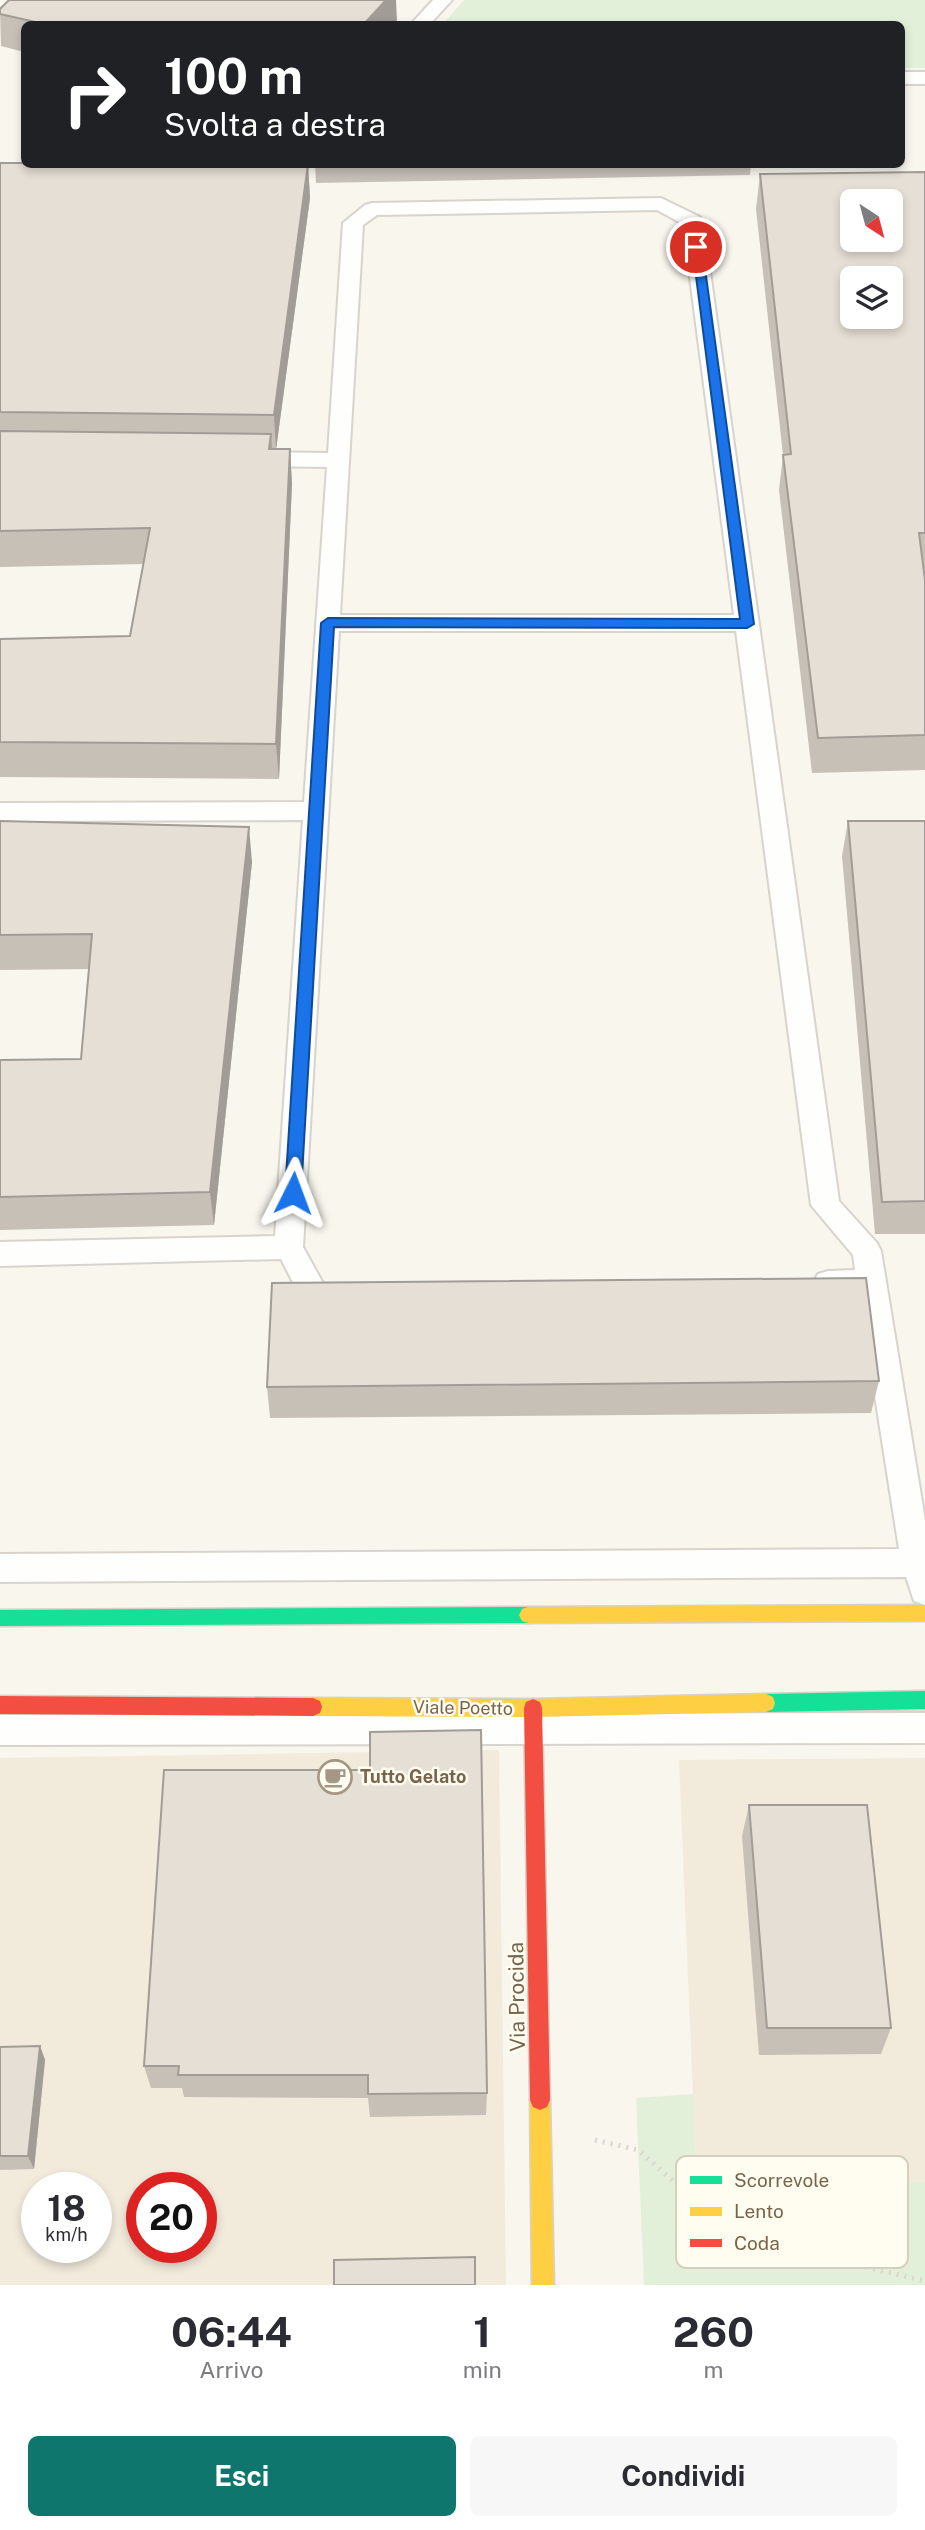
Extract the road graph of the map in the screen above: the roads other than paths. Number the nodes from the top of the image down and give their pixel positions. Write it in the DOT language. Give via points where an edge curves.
graph roads {
  1 [pos="443,0"];
  2 [pos="423,21"];
  3 [pos="905,78"];
  4 [pos="925,78"];
  5 [pos="230,459"];
  6 [pos="338,460"];
  7 [pos="328,623"];
  8 [pos="747,624"];
  9 [pos="317,811"];
  10 [pos="0,812"];
  11 [pos="289,1247"];
  12 [pos="0,1254"];
  13 [pos="873,1282"];
  14 [pos="803,1284"];
  15 [pos="357,1296"];
  16 [pos="0,1568"];
  17 [pos="923,1573"];
  18 [pos="925,1613"];
  19 [pos="0,1618"];
  20 [pos="925,1700"];
  21 [pos="0,1705"];
  22 [pos="533,1719"];
  23 [pos="925,1728"];
  24 [pos="0,1730"];
  25 [pos="542,2285"];
  1 -- 2 [label="lane"];
  3 -- 4 [label="lane"];
  5 -- 6 [label="lane"];
  6 -- 7 [label="lane"];
  6 -- 8 [label="lane" via="353,223 372,209 662,204 693,221"];
  7 -- 8 [label="lane"];
  7 -- 9 [label="lane"];
  8 -- 13 [label="lane" via="825,1205 867,1251"];
  9 -- 10 [label="lane"];
  9 -- 11 [label="lane"];
  11 -- 12 [label="lane"];
  11 -- 15 [label="lane" via="315,1297"];
  13 -- 14 [label="lane"];
  13 -- 17 [label="lane" via="911,1531"];
  16 -- 17 [label="lane"];
  18 -- 19 [label="main road"];
  20 -- 22 [label="main road, Viale Poetto"];
  21 -- 22 [label="main road, Viale Poetto"];
  22 -- 23 [label="lane, Viale Poetto"];
  22 -- 24 [label="lane, Viale Poetto"];
  22 -- 25 [label="main road, Via Procida"];
}
